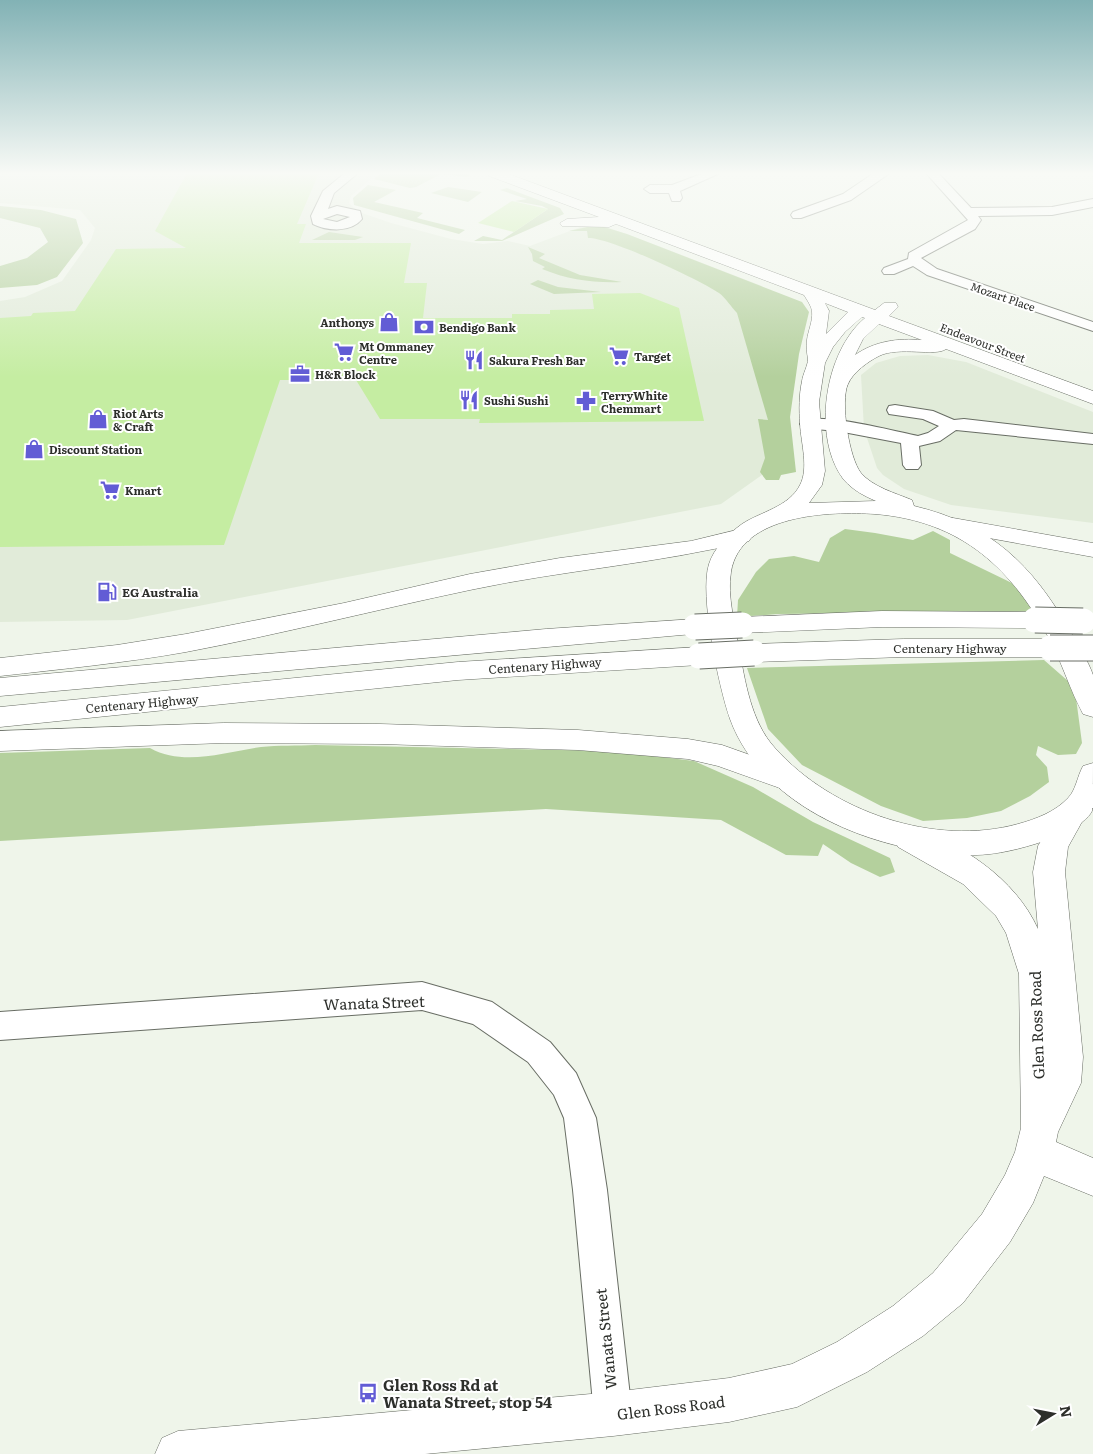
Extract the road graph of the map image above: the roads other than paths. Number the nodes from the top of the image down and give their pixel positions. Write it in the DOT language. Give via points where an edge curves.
graph roads {
  1 [pos="675,241"];
  2 [pos="697,241"];
  3 [pos="942,241"];
  4 [pos="915,262"];
  5 [pos="889,271"];
  6 [pos="810,291"];
  7 [pos="877,310"];
  8 [pos="1093,326"];
  9 [pos="973,352"];
  10 [pos="816,360"];
  11 [pos="1093,383"];
  12 [pos="837,386"];
  13 [pos="1093,398"];
  14 [pos="895,410"];
  15 [pos="809,424"];
  16 [pos="952,425"];
  17 [pos="838,426"];
  18 [pos="1093,439"];
  19 [pos="910,440"];
  20 [pos="912,465"];
  21 [pos="923,514"];
  22 [pos="773,517"];
  23 [pos="953,525"];
  24 [pos="741,536"];
  25 [pos="1093,550"];
  26 [pos="1088,621"];
  27 [pos="1093,648"];
  28 [pos="0,668"];
  29 [pos="0,687"];
  30 [pos="1093,707"];
  31 [pos="0,717"];
  32 [pos="0,741"];
  33 [pos="791,781"];
  34 [pos="1086,795"];
  35 [pos="904,835"];
  36 [pos="0,1026"];
  37 [pos="1037,1140"];
  38 [pos="1093,1178"];
  39 [pos="613,1414"];
  40 [pos="293,1449"];
  41 [pos="178,1454"];
  1 -- 6 [label="main road"];
  2 -- 7 [label="main road"];
  3 -- 4 [label="street" via="914,256"];
  4 -- 5 [label="street"];
  4 -- 8 [label="street, Mozart Place" via="932,272"];
  6 -- 7 [label="main road"];
  6 -- 10 [label="main road" via="821,311 815,343"];
  7 -- 9 [label="main road, Endeavour Street"];
  7 -- 10 [label="main road" via="840,327"];
  7 -- 11 [label="main road, Endeavour Street"];
  7 -- 12 [label="main road" via="852,341"];
  9 -- 12 [label="main road" via="915,345 888,346 863,356"];
  9 -- 13 [label="main road, Endeavour Street"];
  10 -- 15 [label="main road" via="809,398"];
  12 -- 17 [label="main road"];
  14 -- 16 [label="street" via="927,415"];
  15 -- 17 [label="street"];
  15 -- 22 [label="main road" via="814,479 803,497"];
  16 -- 18 [label="street"];
  16 -- 19 [label="street" via="934,437"];
  17 -- 19 [label="street"];
  17 -- 21 [label="main road" via="851,474 866,487"];
  19 -- 20 [label="street"];
  21 -- 22 [label="main road" via="854,507 807,510"];
  21 -- 23 [label="main road"];
  22 -- 24 [label="main road"];
  23 -- 25 [label="main road"];
  23 -- 30 [label="main road" via="995,551 1026,582 1043,606"];
  24 -- 28 [label="main road" via="691,548 560,565 470,582 186,643"];
  24 -- 33 [label="main road" via="723,557 717,584 739,705 754,741"];
  26 -- 29 [label="main road, bridge" via="882,619 694,627 546,637"];
  27 -- 31 [label="main road, Centenary Highway, bridge" via="904,648 754,653 458,671"];
  32 -- 33 [label="main road" via="224,733 578,740 688,749 722,756"];
  33 -- 35 [label="main road" via="844,815"];
  34 -- 35 [label="main road" via="1052,825 1026,836 978,843"];
  34 -- 37 [label="main road, Glen Ross Road" via="1053,846 1049,872 1066,1056 1065,1074 1058,1095"];
  35 -- 37 [label="main road, Glen Ross Road" via="943,853 988,884 1003,900 1024,933 1036,974"];
  36 -- 39 [label="street, Wanata Street" via="422,996 481,1012 539,1052 565,1084 580,1118"];
  37 -- 38 [label="main road"];
  37 -- 39 [label="main road, Glen Ross Road" via="1019,1189 996,1228 948,1288 908,1321 852,1357 797,1385 729,1400"];
  39 -- 40 [label="main road, Glen Ross Road"];
  40 -- 41 [label="main road, Glen Ross Road"];
}
